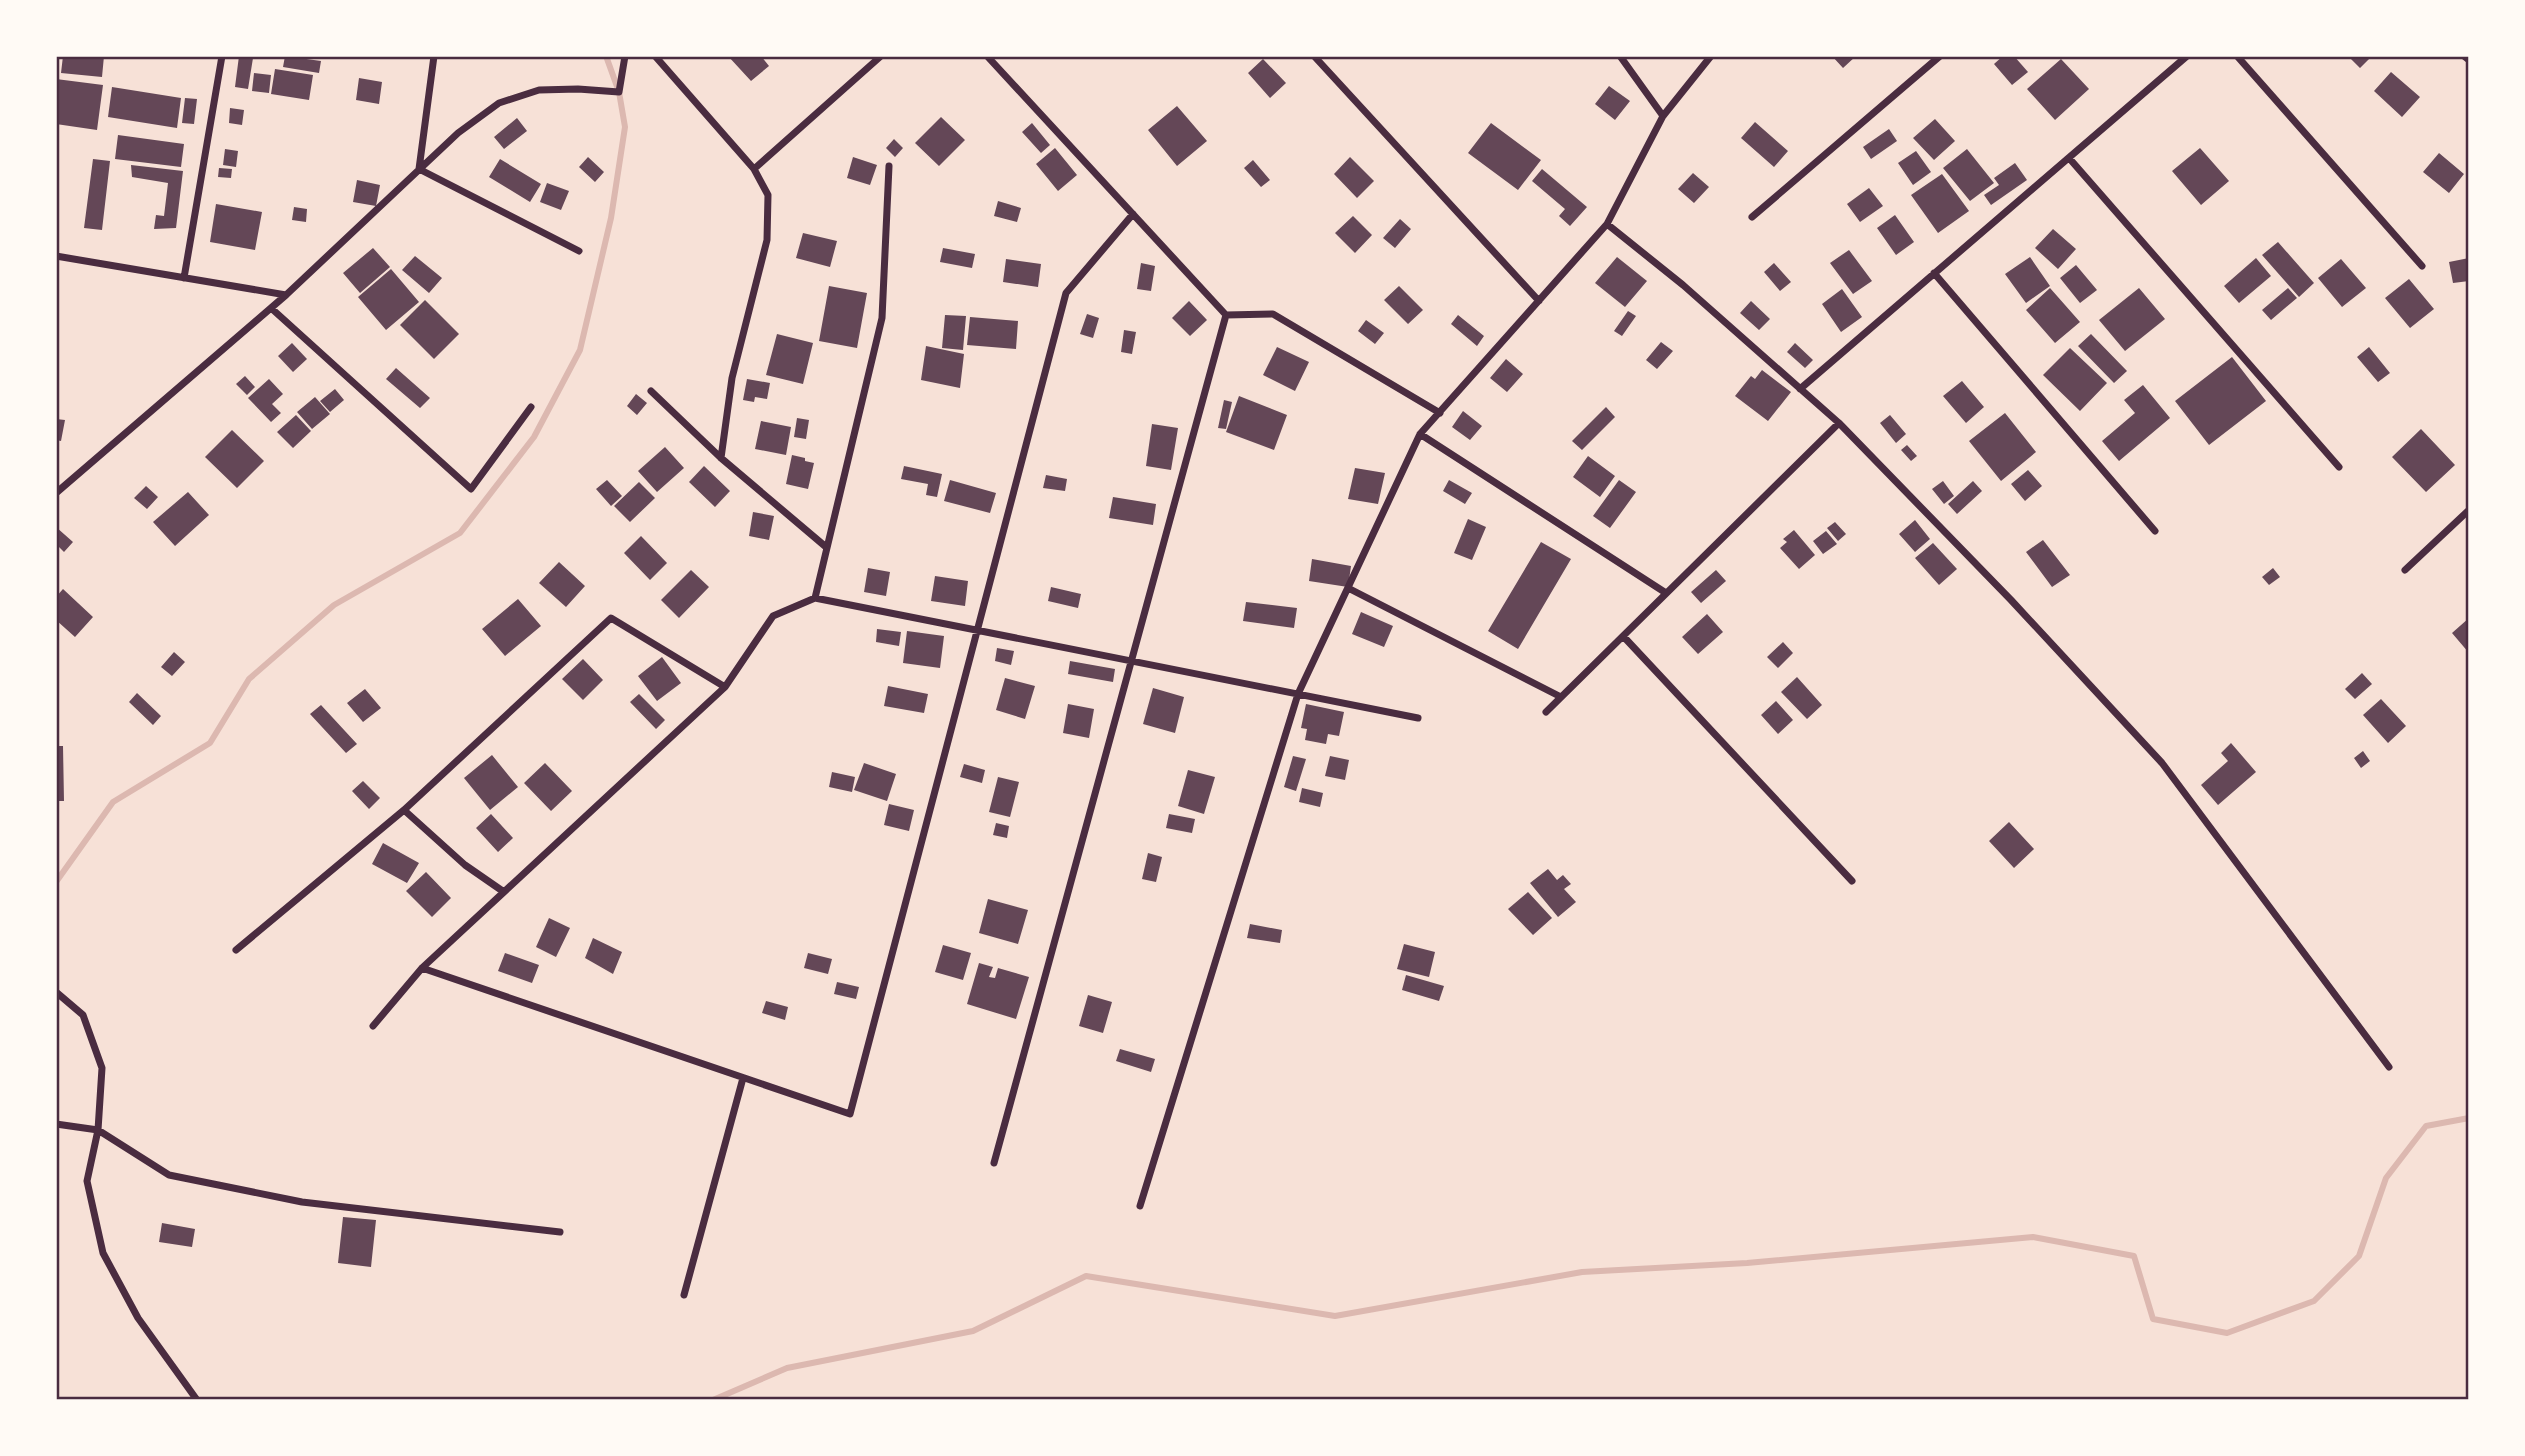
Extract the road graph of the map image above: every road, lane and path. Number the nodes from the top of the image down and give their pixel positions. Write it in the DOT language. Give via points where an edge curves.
graph roads {
  1 [pos="222,56"];
  2 [pos="434,56"];
  3 [pos="625,56"];
  4 [pos="655,56"];
  5 [pos="881,56"];
  6 [pos="987,56"];
  7 [pos="1314,56"];
  8 [pos="1620,56"];
  9 [pos="1711,56"];
  10 [pos="1940,56"];
  11 [pos="2187,56"];
  12 [pos="2237,56"];
  13 [pos="2464,56"];
  14 [pos="2469,60"];
  15 [pos="1663,116"];
  16 [pos="2069,158"];
  17 [pos="889,166"];
  18 [pos="419,169"];
  19 [pos="754,169"];
  20 [pos="1133,214"];
  21 [pos="1752,217"];
  22 [pos="1607,224"];
  23 [pos="579,251"];
  24 [pos="56,256"];
  25 [pos="2422,266"];
  26 [pos="1934,274"];
  27 [pos="184,278"];
  28 [pos="285,295"];
  29 [pos="1539,301"];
  30 [pos="271,307"];
  31 [pos="1226,315"];
  32 [pos="1800,388"];
  33 [pos="651,391"];
  34 [pos="531,407"];
  35 [pos="1440,413"];
  36 [pos="1839,423"];
  37 [pos="1420,434"];
  38 [pos="721,458"];
  39 [pos="2339,467"];
  40 [pos="56,493"];
  41 [pos="2469,510"];
  42 [pos="2155,531"];
  43 [pos="826,547"];
  44 [pos="2404,570"];
  45 [pos="1348,588"];
  46 [pos="1666,593"];
  47 [pos="815,598"];
  48 [pos="978,631"];
  49 [pos="1623,636"];
  50 [pos="1132,661"];
  51 [pos="724,687"];
  52 [pos="1298,694"];
  53 [pos="1560,697"];
  54 [pos="1546,712"];
  55 [pos="1418,718"];
  56 [pos="404,810"];
  57 [pos="1852,881"];
  58 [pos="504,892"];
  59 [pos="236,950"];
  60 [pos="422,968"];
  61 [pos="56,992"];
  62 [pos="373,1026"];
  63 [pos="2389,1067"];
  64 [pos="743,1078"];
  65 [pos="56,1124"];
  66 [pos="98,1130"];
  67 [pos="993,1164"];
  68 [pos="1140,1206"];
  69 [pos="560,1233"];
  70 [pos="684,1296"];
  71 [pos="197,1400"];
  1 -- 27 [label="street"];
  2 -- 18 [label="street"];
  3 -- 18 [label="street" via="619,92 539,90 499,103 458,132"];
  4 -- 19 [label="street"];
  5 -- 19 [label="street"];
  6 -- 20 [label="street"];
  7 -- 29 [label="street"];
  8 -- 15 [label="street"];
  9 -- 15 [label="street"];
  10 -- 21 [label="street"];
  11 -- 16 [label="street"];
  12 -- 25 [label="street"];
  13 -- 14 [label="street"];
  15 -- 22 [label="street"];
  16 -- 26 [label="street"];
  16 -- 39 [label="street"];
  17 -- 43 [label="street" via="882,318"];
  18 -- 23 [label="street"];
  18 -- 28 [label="street"];
  19 -- 38 [label="street" via="768,195 767,240 732,378"];
  20 -- 31 [label="street"];
  20 -- 48 [label="street" via="1066,293"];
  22 -- 29 [label="street"];
  22 -- 32 [label="street"];
  24 -- 27 [label="street"];
  26 -- 32 [label="street"];
  26 -- 42 [label="street"];
  27 -- 28 [label="street"];
  28 -- 30 [label="street"];
  29 -- 35 [label="street"];
  30 -- 34 [label="street" via="471,489"];
  30 -- 40 [label="street"];
  31 -- 35 [label="street" via="1273,314"];
  31 -- 50 [label="street"];
  32 -- 36 [label="street"];
  33 -- 38 [label="street"];
  35 -- 37 [label="street"];
  36 -- 46 [label="street"];
  36 -- 63 [label="street" via="2162,763"];
  37 -- 45 [label="street"];
  37 -- 46 [label="street"];
  38 -- 43 [label="street"];
  41 -- 44 [label="street"];
  43 -- 47 [label="street"];
  45 -- 52 [label="street"];
  45 -- 53 [label="street"];
  46 -- 49 [label="street"];
  47 -- 48 [label="street"];
  47 -- 51 [label="street" via="773,616"];
  48 -- 50 [label="street"];
  48 -- 64 [label="street" via="850,1114"];
  49 -- 53 [label="street"];
  49 -- 57 [label="street"];
  50 -- 52 [label="street"];
  50 -- 67 [label="street"];
  51 -- 56 [label="street" via="611,618"];
  51 -- 58 [label="street"];
  52 -- 55 [label="street"];
  52 -- 68 [label="street"];
  53 -- 54 [label="street"];
  56 -- 58 [label="street" via="465,865"];
  56 -- 59 [label="street"];
  58 -- 60 [label="street"];
  60 -- 62 [label="street"];
  60 -- 64 [label="street"];
  61 -- 66 [label="street" via="83,1015 102,1068"];
  64 -- 70 [label="street"];
  65 -- 66 [label="street"];
  66 -- 69 [label="street" via="169,1175 302,1202"];
  66 -- 71 [label="street" via="87,1181 103,1253 138,1318"];
}
